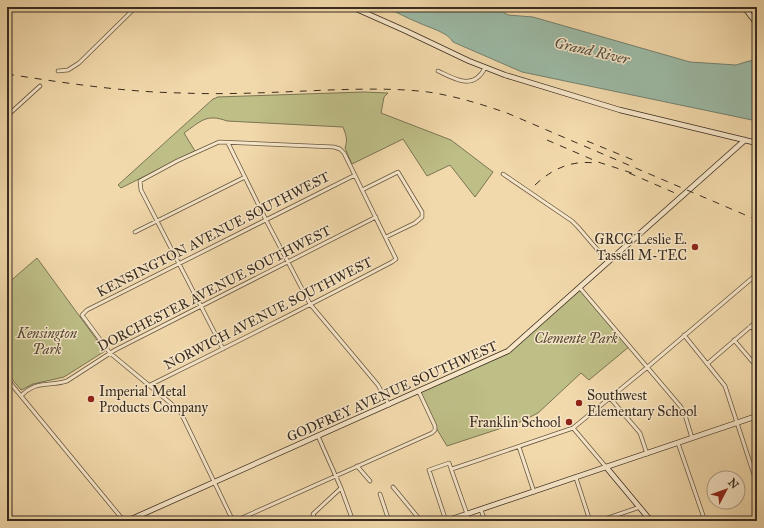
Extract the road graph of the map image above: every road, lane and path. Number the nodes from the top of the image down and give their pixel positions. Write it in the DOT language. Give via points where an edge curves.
graph roads {
  1 [pos="136,7"];
  2 [pos="352,7"];
  3 [pos="744,7"];
  4 [pos="757,24"];
  5 [pos="484,68"];
  6 [pos="438,71"];
  7 [pos="58,72"];
  8 [pos="40,86"];
  9 [pos="7,116"];
  10 [pos="744,140"];
  11 [pos="228,142"];
  12 [pos="757,143"];
  13 [pos="503,174"];
  14 [pos="355,175"];
  15 [pos="245,177"];
  16 [pos="362,190"];
  17 [pos="376,217"];
  18 [pos="266,220"];
  19 [pos="157,222"];
  20 [pos="136,232"];
  21 [pos="386,237"];
  22 [pos="288,262"];
  23 [pos="608,262"];
  24 [pos="179,264"];
  25 [pos="757,274"];
  26 [pos="580,288"];
  27 [pos="310,304"];
  28 [pos="201,306"];
  29 [pos="757,321"];
  30 [pos="751,326"];
  31 [pos="757,333"];
  32 [pos="684,335"];
  33 [pos="734,340"];
  34 [pos="223,349"];
  35 [pos="110,353"];
  36 [pos="707,364"];
  37 [pos="647,367"];
  38 [pos="757,367"];
  39 [pos="7,379"];
  40 [pos="150,385"];
  41 [pos="419,392"];
  42 [pos="21,396"];
  43 [pos="610,398"];
  44 [pos="389,405"];
  45 [pos="757,416"];
  46 [pos="737,423"];
  47 [pos="573,428"];
  48 [pos="318,436"];
  49 [pos="692,438"];
  50 [pos="678,443"];
  51 [pos="519,447"];
  52 [pos="647,454"];
  53 [pos="357,466"];
  54 [pos="606,467"];
  55 [pos="452,469"];
  56 [pos="336,476"];
  57 [pos="576,478"];
  58 [pos="370,481"];
  59 [pos="214,482"];
  60 [pos="757,484"];
  61 [pos="393,487"];
  62 [pos="341,488"];
  63 [pos="534,492"];
  64 [pos="380,494"];
  65 [pos="640,507"];
  66 [pos="481,510"];
  67 [pos="467,514"];
  68 [pos="126,521"];
  69 [pos="234,521"];
  70 [pos="316,521"];
  71 [pos="353,521"];
  72 [pos="389,521"];
  73 [pos="421,521"];
  74 [pos="446,521"];
  75 [pos="485,521"];
  76 [pos="590,521"];
  77 [pos="599,521"];
  78 [pos="651,521"];
  79 [pos="706,521"];
  1 -- 7 [label="street" via="79,62 68,70"];
  2 -- 5 [label="main road"];
  3 -- 4 [label="main road"];
  5 -- 6 [label="street" via="481,74 467,82"];
  5 -- 10 [label="main road" via="620,110"];
  8 -- 9 [label="street"];
  10 -- 12 [label="main road"];
  10 -- 23 [label="main road, GODFREY AVENUE SOUTHWEST"];
  11 -- 14 [label="street" via="340,149"];
  11 -- 15 [label="street"];
  11 -- 19 [label="street" via="214,143 141,180 141,190"];
  13 -- 23 [label="street" via="572,221"];
  14 -- 16 [label="street"];
  14 -- 18 [label="street, KENSINGTON AVENUE SOUTHWEST"];
  15 -- 18 [label="street"];
  15 -- 19 [label="street"];
  16 -- 17 [label="street"];
  16 -- 21 [label="street" via="398,172 422,212 422,217 415,223"];
  17 -- 21 [label="street"];
  17 -- 22 [label="street, DORCHESTER AVENUE SOUTHWEST"];
  18 -- 22 [label="street"];
  18 -- 24 [label="street, KENSINGTON AVENUE SOUTHWEST"];
  19 -- 20 [label="street"];
  19 -- 24 [label="street"];
  21 -- 27 [label="street, NORWICH AVENUE SOUTHWEST" via="396,259"];
  22 -- 27 [label="street"];
  22 -- 28 [label="street, DORCHESTER AVENUE SOUTHWEST"];
  23 -- 26 [label="main road, GODFREY AVENUE SOUTHWEST"];
  24 -- 28 [label="street"];
  24 -- 35 [label="street, KENSINGTON AVENUE SOUTHWEST" via="87,310 82,315"];
  25 -- 32 [label="street"];
  26 -- 37 [label="street"];
  26 -- 41 [label="main road, GODFREY AVENUE SOUTHWEST" via="508,351"];
  27 -- 34 [label="street, NORWICH AVENUE SOUTHWEST"];
  27 -- 44 [label="street" via="378,385"];
  28 -- 34 [label="street"];
  28 -- 35 [label="street, DORCHESTER AVENUE SOUTHWEST"];
  29 -- 30 [label="street"];
  30 -- 31 [label="street"];
  30 -- 33 [label="street"];
  32 -- 36 [label="street"];
  32 -- 37 [label="street"];
  33 -- 36 [label="street"];
  33 -- 38 [label="street"];
  34 -- 40 [label="street, NORWICH AVENUE SOUTHWEST"];
  35 -- 40 [label="street"];
  35 -- 42 [label="street, DORCHESTER AVENUE SOUTHWEST" via="67,381 32,386"];
  36 -- 46 [label="street" via="726,386"];
  37 -- 43 [label="street"];
  37 -- 49 [label="street" via="683,411"];
  39 -- 42 [label="street"];
  40 -- 59 [label="street" via="183,415"];
  41 -- 44 [label="main road, GODFREY AVENUE SOUTHWEST"];
  41 -- 53 [label="street" via="435,426 434,432"];
  42 -- 68 [label="street"];
  43 -- 47 [label="street"];
  43 -- 52 [label="street" via="640,433"];
  44 -- 48 [label="main road, GODFREY AVENUE SOUTHWEST"];
  45 -- 46 [label="main road"];
  46 -- 49 [label="main road"];
  46 -- 60 [label="street"];
  47 -- 51 [label="street"];
  47 -- 54 [label="street"];
  48 -- 56 [label="street"];
  48 -- 59 [label="main road, GODFREY AVENUE SOUTHWEST"];
  49 -- 50 [label="main road"];
  50 -- 52 [label="main road"];
  50 -- 79 [label="street"];
  51 -- 55 [label="street"];
  51 -- 63 [label="street"];
  52 -- 54 [label="main road"];
  53 -- 56 [label="street"];
  53 -- 58 [label="street"];
  54 -- 57 [label="main road"];
  54 -- 65 [label="main road"];
  55 -- 67 [label="street"];
  55 -- 74 [label="street" via="450,463 429,470"];
  56 -- 62 [label="street"];
  56 -- 69 [label="street"];
  57 -- 63 [label="main road"];
  57 -- 76 [label="street"];
  59 -- 68 [label="main road, GODFREY AVENUE SOUTHWEST"];
  59 -- 69 [label="street"];
  61 -- 73 [label="street"];
  62 -- 70 [label="street" via="313,514"];
  62 -- 71 [label="street"];
  63 -- 66 [label="main road"];
  64 -- 72 [label="street"];
  65 -- 77 [label="street"];
  65 -- 78 [label="main road"];
  66 -- 67 [label="main road"];
  66 -- 75 [label="street"];
  67 -- 74 [label="main road"];
}
